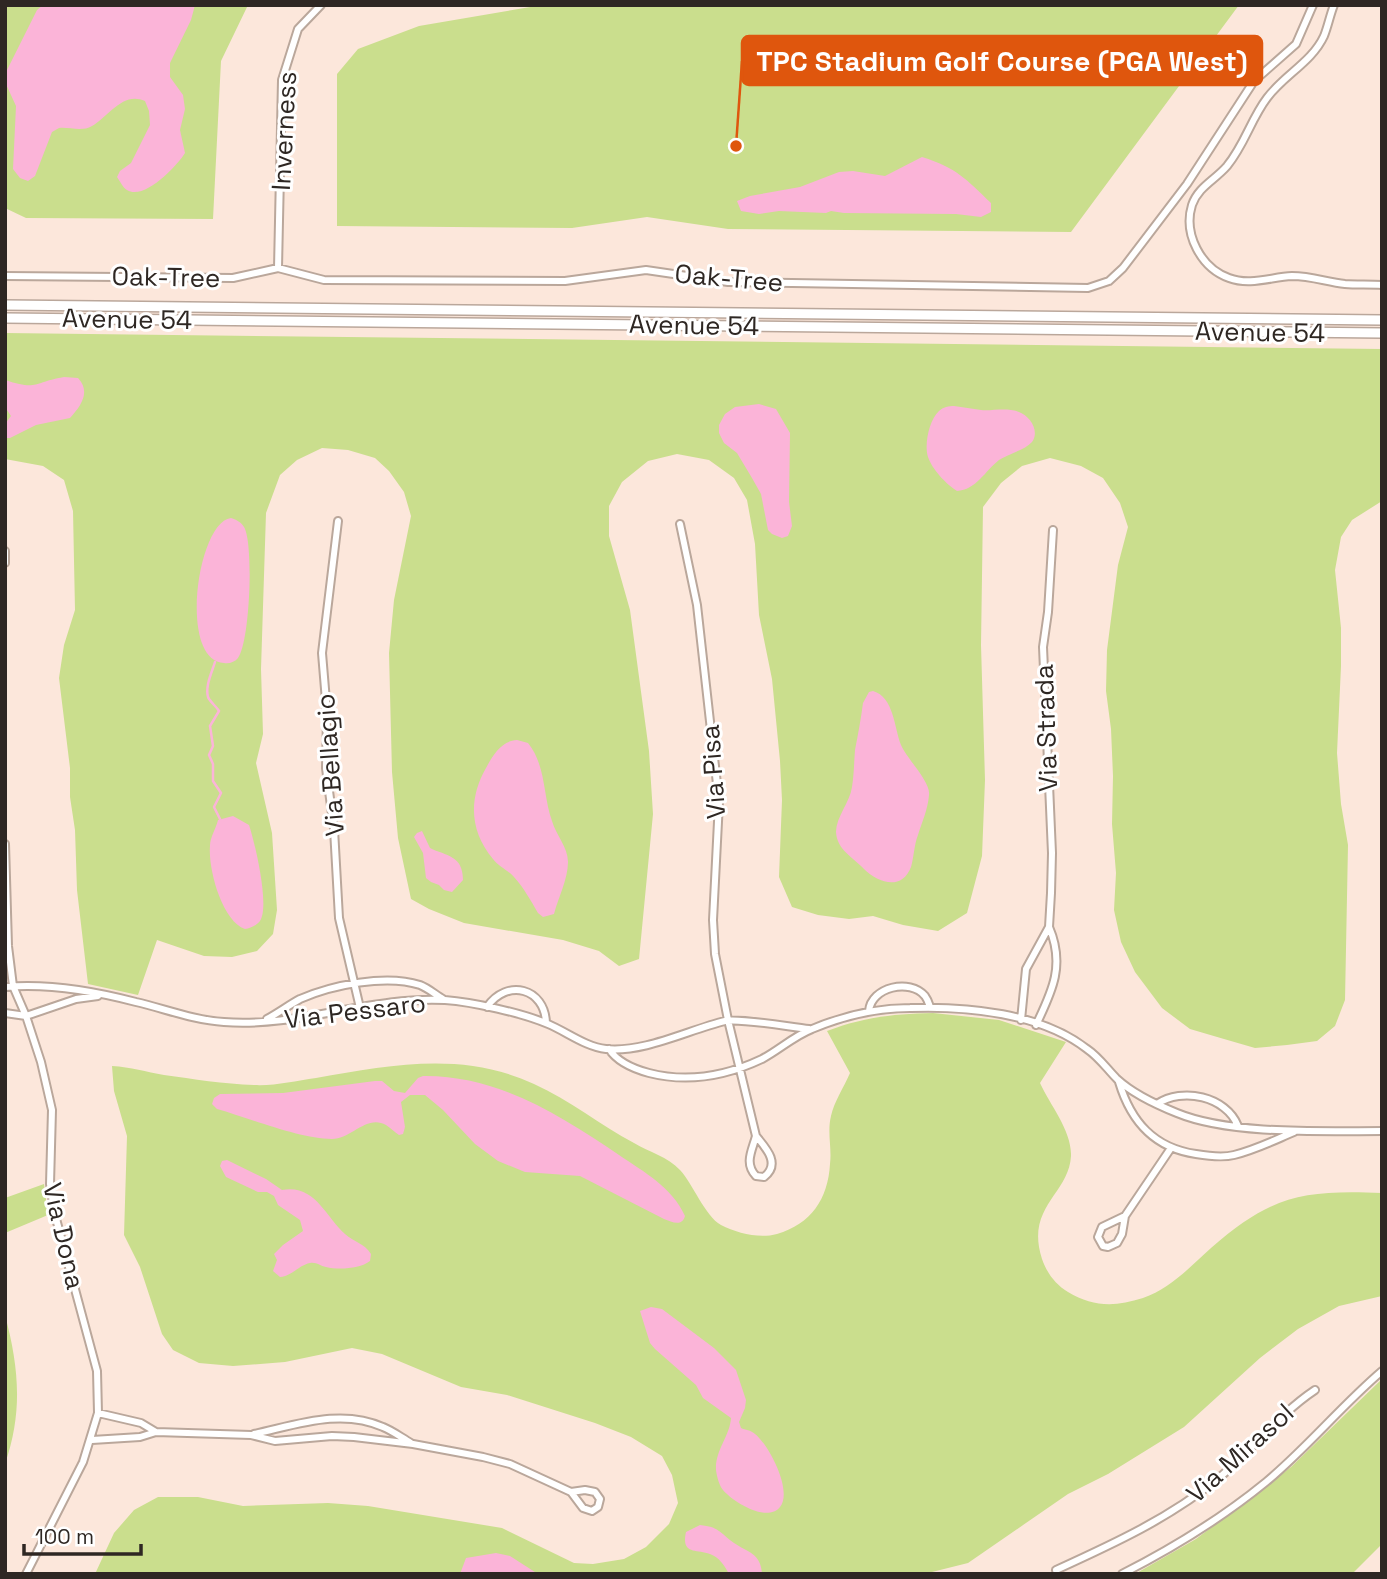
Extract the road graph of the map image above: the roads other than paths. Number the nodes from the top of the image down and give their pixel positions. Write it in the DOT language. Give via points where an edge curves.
graph roads {
  1 [pos="321,5"];
  2 [pos="1313,5"];
  3 [pos="1334,5"];
  4 [pos="278,268"];
  5 [pos="5,276"];
  6 [pos="1382,285"];
  7 [pos="5,305"];
  8 [pos="5,318"];
  9 [pos="1382,320"];
  10 [pos="1382,333"];
  11 [pos="338,521"];
  12 [pos="680,524"];
  13 [pos="1053,530"];
  14 [pos="5,551"];
  15 [pos="5,563"];
  16 [pos="5,844"];
  17 [pos="1048,927"];
  18 [pos="356,985"];
  19 [pos="9,986"];
  20 [pos="105,995"];
  21 [pos="445,1000"];
  22 [pos="488,1007"];
  23 [pos="930,1007"];
  24 [pos="360,1008"];
  25 [pos="869,1011"];
  26 [pos="5,1013"];
  27 [pos="26,1016"];
  28 [pos="728,1020"];
  29 [pos="1021,1020"];
  30 [pos="265,1021"];
  31 [pos="547,1023"];
  32 [pos="1036,1025"];
  33 [pos="811,1029"];
  34 [pos="609,1049"];
  35 [pos="739,1067"];
  36 [pos="1119,1081"];
  37 [pos="1157,1104"];
  38 [pos="1238,1126"];
  39 [pos="1296,1131"];
  40 [pos="1382,1131"];
  41 [pos="756,1136"];
  42 [pos="1171,1148"];
  43 [pos="1125,1216"];
  44 [pos="1382,1371"];
  45 [pos="1315,1390"];
  46 [pos="98,1413"];
  47 [pos="156,1432"];
  48 [pos="251,1435"];
  49 [pos="92,1440"];
  50 [pos="413,1444"];
  51 [pos="571,1492"];
  52 [pos="26,1574"];
  53 [pos="1057,1574"];
  54 [pos="1122,1574"];
  1 -- 4 [label="street, Inverness" via="298,29 282,80"];
  2 -- 4 [label="street, Oak-Tree" via="1296,44 1254,81 1187,184 1123,268 1109,281 1088,288 728,282 646,270 565,281 324,280"];
  3 -- 6 [label="street" via="1313,52 1269,96 1237,152 1200,190 1189,218 1191,232 1206,263 1231,279 1247,282 1290,276"];
  4 -- 5 [label="street, Oak-Tree" via="233,278"];
  7 -- 9 [label="street, Avenue 54"];
  8 -- 10 [label="street, Avenue 54"];
  11 -- 18 [label="street, Via Bellagio" via="322,653 326,768 339,918"];
  12 -- 28 [label="street, Via Pisa" via="697,606 718,782 713,920"];
  13 -- 17 [label="street, Via Strada" via="1043,647 1052,853"];
  14 -- 15 [label="street"];
  16 -- 19 [label="street, Via Dona"];
  17 -- 29 [label="street, Via Strada" via="1026,968"];
  17 -- 32 [label="street, Via Strada" via="1056,944 1057,967"];
  18 -- 21 [label="street, Via Pessaro" via="401,981 423,986"];
  18 -- 24 [label="street, Via Bellagio"];
  18 -- 30 [label="street, Via Pessaro" via="300,1000"];
  19 -- 20 [label="street, Via Pessaro" via="62,987"];
  19 -- 27 [label="street, Via Dona"];
  20 -- 27 [label="street, Via Pessaro" via="76,999"];
  20 -- 30 [label="street, Via Pessaro" via="192,1018 225,1023"];
  21 -- 22 [label="street, Via Pessaro"];
  21 -- 24 [label="street, Via Pessaro"];
  22 -- 31 [label="street, Via Pessaro"];
  22 -- 31 [label="street" via="510,990 529,993 544,1007"];
  23 -- 25 [label="street, Via Pessaro"];
  23 -- 25 [label="street" via="919,992 901,987 877,995"];
  23 -- 29 [label="street, Via Pessaro" via="978,1010"];
  24 -- 30 [label="street, Via Pessaro"];
  25 -- 33 [label="street, Via Pessaro"];
  26 -- 27 [label="street, Via Pessaro"];
  27 -- 46 [label="street, Via Dona" via="52,1110 50,1184 97,1371"];
  28 -- 33 [label="street, Via Pessaro"];
  28 -- 34 [label="street, Via Pessaro" via="662,1040"];
  28 -- 35 [label="street, Via Pisa"];
  29 -- 32 [label="street, Via Pessaro"];
  31 -- 34 [label="street, Via Pessaro"];
  32 -- 36 [label="street, Via Pessaro" via="1066,1034"];
  33 -- 35 [label="street, Via Pessaro" via="762,1059"];
  34 -- 35 [label="street, Via Pessaro" via="635,1069 673,1079 704,1078"];
  35 -- 41 [label="street, Via Pisa"];
  36 -- 37 [label="street, Via Pessaro"];
  36 -- 42 [label="street, Via Pessaro" via="1136,1120"];
  37 -- 38 [label="street, Via Pessaro" via="1179,1114"];
  37 -- 38 [label="street" via="1167,1097 1201,1097 1221,1106"];
  38 -- 39 [label="street, Via Pessaro"];
  39 -- 40 [label="street, Via Pessaro"];
  39 -- 42 [label="street, Via Pessaro" via="1231,1156"];
  41 -- 41 [label="street" via="749,1167 756,1176 764,1177 772,1161"];
  42 -- 43 [label="street"];
  43 -- 43 [label="street" via="1102,1227 1098,1237 1103,1246 1117,1243"];
  44 -- 54 [label="street" via="1266,1481 1214,1521"];
  45 -- 53 [label="street, Via Mirasol" via="1291,1406 1219,1477 1169,1514 1056,1570"];
  46 -- 47 [label="street" via="141,1423"];
  46 -- 49 [label="street, Via Dona"];
  47 -- 48 [label="street"];
  47 -- 49 [label="street"];
  48 -- 50 [label="street" via="275,1441 332,1436"];
  48 -- 50 [label="street" via="335,1418 357,1419 382,1426"];
  49 -- 52 [label="street, Via Dona"];
  50 -- 51 [label="street" via="510,1464"];
  51 -- 51 [label="street" via="587,1510 598,1507 600,1499 595,1492"];
}
